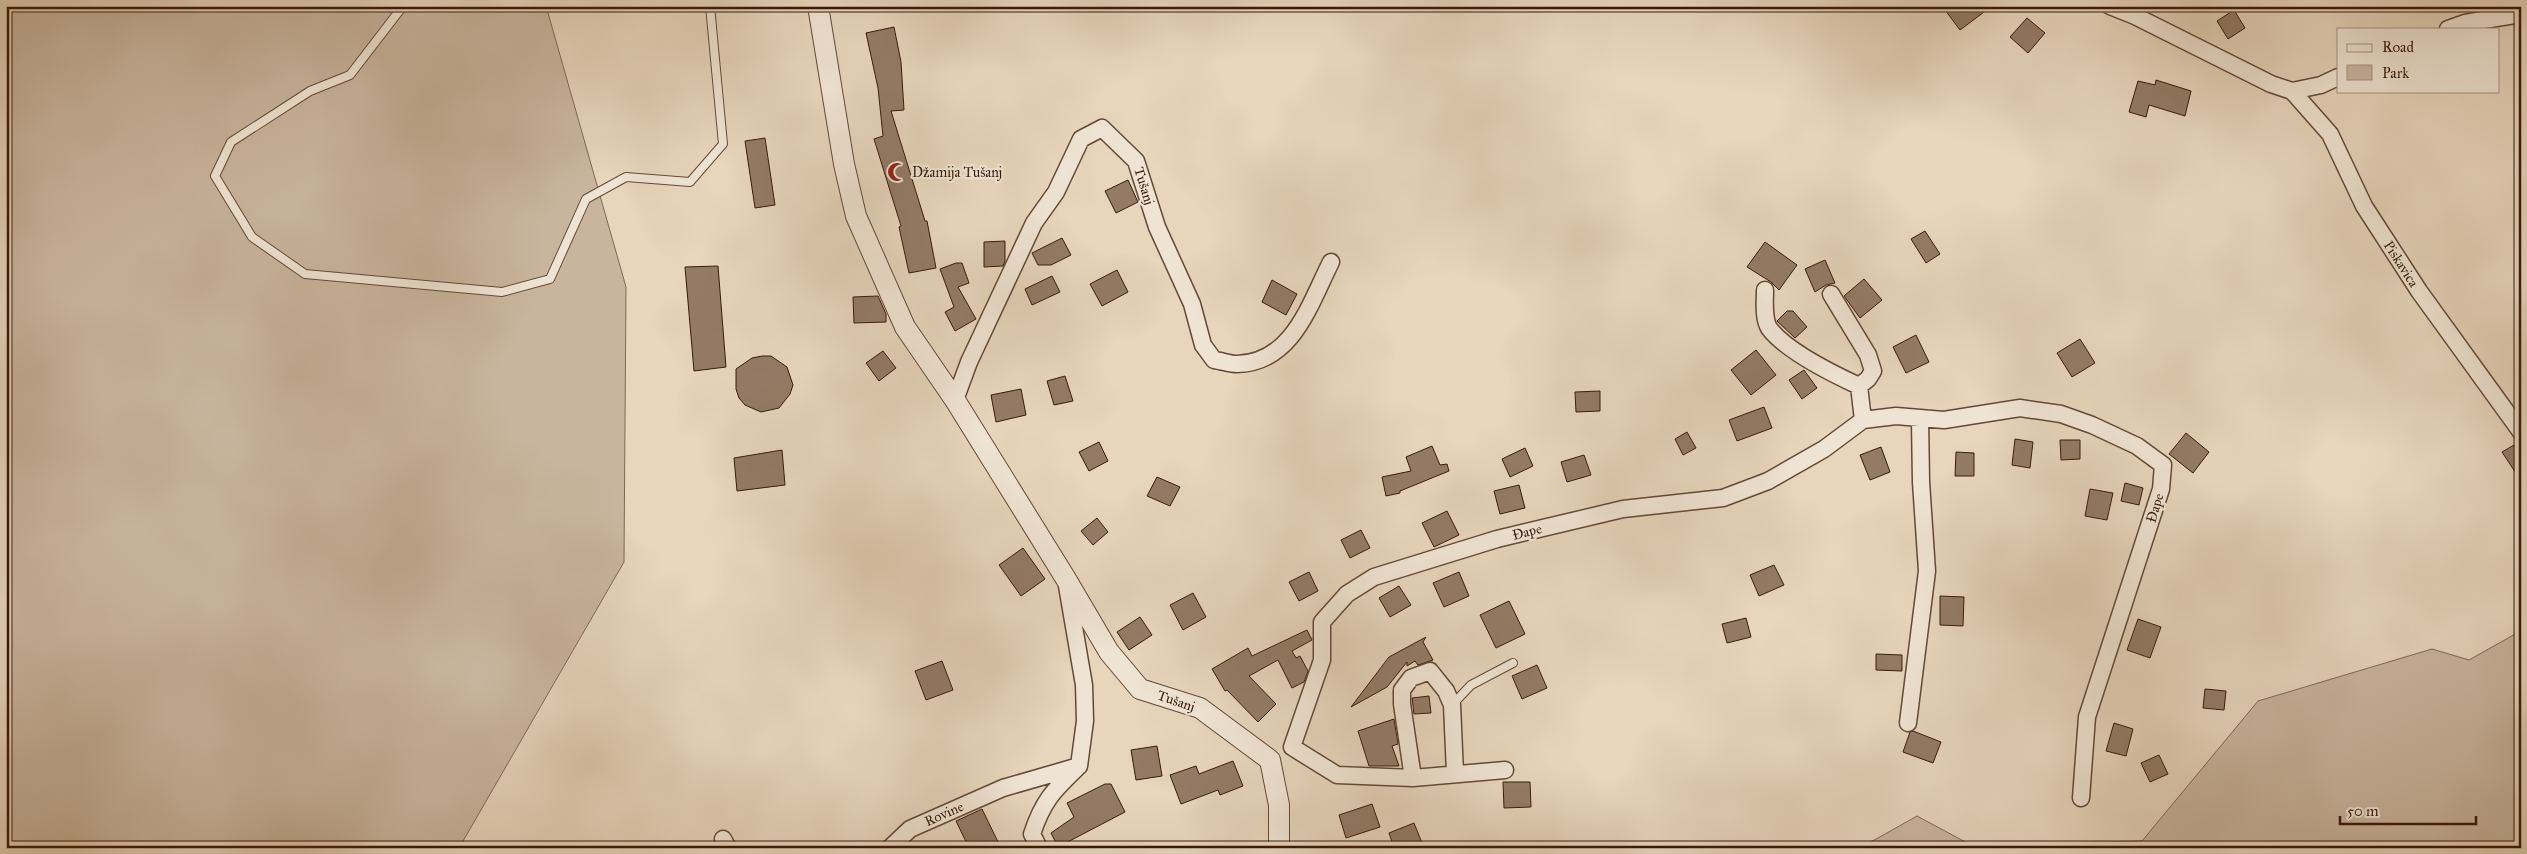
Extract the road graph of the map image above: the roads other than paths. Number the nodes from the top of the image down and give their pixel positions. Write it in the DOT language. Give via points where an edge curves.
graph roads {
  1 [pos="403,6"];
  2 [pos="710,6"];
  3 [pos="818,6"];
  4 [pos="2110,6"];
  5 [pos="2521,14"];
  6 [pos="2451,28"];
  7 [pos="2337,77"];
  8 [pos="2292,91"];
  9 [pos="1331,262"];
  10 [pos="1765,290"];
  11 [pos="1831,294"];
  12 [pos="1859,386"];
  13 [pos="954,400"];
  14 [pos="1863,420"];
  15 [pos="1920,420"];
  16 [pos="2521,432"];
  17 [pos="1066,579"];
  18 [pos="1513,663"];
  19 [pos="1452,705"];
  20 [pos="1908,723"];
  21 [pos="1292,747"];
  22 [pos="1270,760"];
  23 [pos="1079,766"];
  24 [pos="1504,770"];
  25 [pos="1455,773"];
  26 [pos="1413,778"];
  27 [pos="2081,798"];
  28 [pos="890,848"];
  29 [pos="1039,848"];
  30 [pos="1279,848"];
  1 -- 2 [label="lane" via="350,75 310,91 231,142 215,176 252,238 305,274 502,292 550,279 586,199 626,177 690,182 723,144"];
  3 -- 13 [label="street, Tušanj" via="844,164 856,216 905,327"];
  4 -- 8 [label="street, Piskavica" via="2271,84"];
  5 -- 6 [label="street"];
  7 -- 8 [label="street"];
  8 -- 16 [label="street, Piskavica" via="2330,134 2364,206 2419,291"];
  9 -- 13 [label="street, Tušanj" via="1293,337 1270,357 1237,364 1214,360 1203,345 1192,304 1157,227 1136,161 1102,128 1081,139 1056,192 1034,223"];
  10 -- 12 [label="street" via="1768,327 1802,357"];
  11 -- 12 [label="street" via="1868,355 1873,371"];
  12 -- 14 [label="street"];
  13 -- 17 [label="street, Tušanj"];
  14 -- 15 [label="street, Đape" via="1896,416"];
  14 -- 21 [label="street, Đape" via="1824,450 1768,480 1723,498 1623,509 1497,539 1374,577 1347,594 1322,622 1322,660"];
  15 -- 20 [label="street" via="1927,571"];
  15 -- 27 [label="street, Đape" via="1944,420 2020,408 2061,414 2137,446 2163,465 2161,489 2087,717"];
  17 -- 22 [label="street, Tušanj" via="1109,652 1140,688 1200,708"];
  17 -- 23 [label="street, Tušanj" via="1084,684 1085,721"];
  18 -- 19 [label="lane" via="1470,685"];
  19 -- 25 [label="street"];
  19 -- 26 [label="street" via="1446,691 1430,671 1411,678 1402,690"];
  21 -- 22 [label="street"];
  21 -- 26 [label="street" via="1337,775"];
  22 -- 30 [label="street" via="1280,805"];
  23 -- 28 [label="street, Rovine" via="1003,788 910,829"];
  23 -- 29 [label="street" via="1049,796 1038,814 1032,834"];
  24 -- 25 [label="street"];
  25 -- 26 [label="street"];
}
